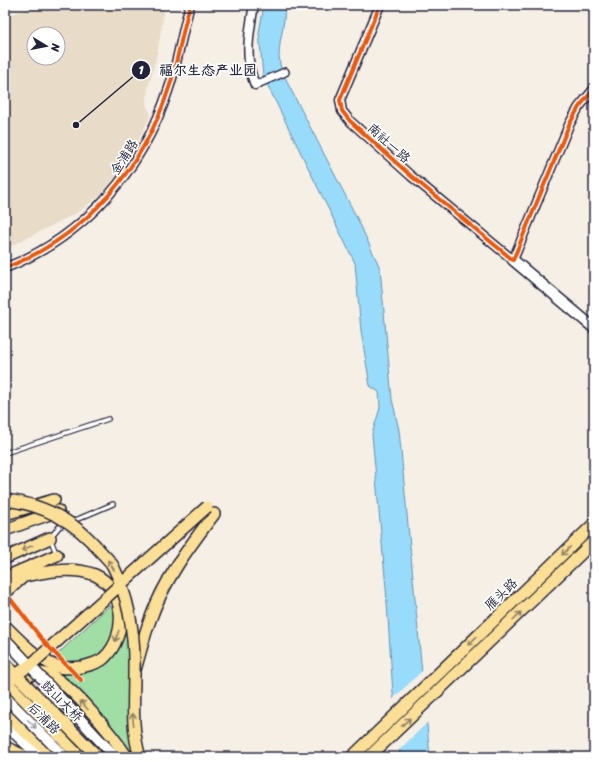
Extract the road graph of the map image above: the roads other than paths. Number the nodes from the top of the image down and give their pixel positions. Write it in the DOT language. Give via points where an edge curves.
graph roads {
  1 [pos="190,5"];
  2 [pos="254,5"];
  3 [pos="380,5"];
  4 [pos="285,72"];
  5 [pos="257,84"];
  6 [pos="594,90"];
  7 [pos="513,260"];
  8 [pos="5,268"];
  9 [pos="594,328"];
  10 [pos="108,419"];
  11 [pos="5,453"];
  12 [pos="5,500"];
  13 [pos="54,500"];
  14 [pos="113,504"];
  15 [pos="59,511"];
  16 [pos="5,514"];
  17 [pos="594,524"];
  18 [pos="5,530"];
  19 [pos="50,538"];
  20 [pos="594,541"];
  21 [pos="57,555"];
  22 [pos="5,558"];
  23 [pos="24,576"];
  24 [pos="5,578"];
  25 [pos="5,593"];
  26 [pos="5,626"];
  27 [pos="5,639"];
  28 [pos="5,664"];
  29 [pos="134,672"];
  30 [pos="5,682"];
  31 [pos="5,697"];
  32 [pos="5,702"];
  33 [pos="5,712"];
  34 [pos="5,724"];
  35 [pos="5,747"];
  36 [pos="26,757"];
  37 [pos="40,757"];
  38 [pos="57,757"];
  39 [pos="64,757"];
  40 [pos="80,757"];
  41 [pos="98,757"];
  42 [pos="116,757"];
  43 [pos="127,757"];
  44 [pos="140,757"];
  45 [pos="352,757"];
  46 [pos="369,757"];
  1 -- 8 [label="street, 金浦路" via="165,100 145,144 126,175 81,224 64,237"];
  2 -- 5 [label="street" via="248,42 251,75"];
  3 -- 7 [label="street, 南社一路" via="341,98 342,111 411,176"];
  4 -- 5 [label="street"];
  6 -- 7 [label="street" via="568,125"];
  7 -- 9 [label="main road, 南社一路"];
  10 -- 11 [label="lane"];
  29 -- 12 [label="main road, one-way, bridge" via="126,599 112,565 88,536 58,515 24,502"];
  13 -- 16 [label="main road, bridge"];
  14 -- 19 [label="lane" via="59,527"];
  15 -- 18 [label="main road"];
  17 -- 45 [label="main road, 雁头路, one-way"];
  19 -- 21 [label="lane"];
  19 -- 22 [label="main road, one-way"];
  46 -- 20 [label="main road, 雁头路, one-way"];
  21 -- 24 [label="main road"];
  23 -- 24 [label="main road"];
  23 -- 25 [label="main road"];
  23 -- 26 [label="main road, one-way, bridge" via="76,570 96,576 112,589 118,602 120,630 104,658 89,665 72,668 56,666 35,654"];
  27 -- 42 [label="main road, bridge"];
  28 -- 41 [label="main road, 鼓山大桥, bridge"];
  29 -- 30 [label="main road, bridge" via="150,619 167,582 210,511 34,662"];
  44 -- 29 [label="main road, one-way, bridge" via="133,718"];
  30 -- 40 [label="main road, 鼓山大桥, bridge"];
  31 -- 39 [label="main road, 后浦路, one-way, bridge"];
  43 -- 32 [label="main road, one-way" via="74,694 52,676 41,673 29,675 17,683"];
  33 -- 38 [label="main road" via="21,729"];
  34 -- 37 [label="main road"];
  35 -- 36 [label="main road"];
}
